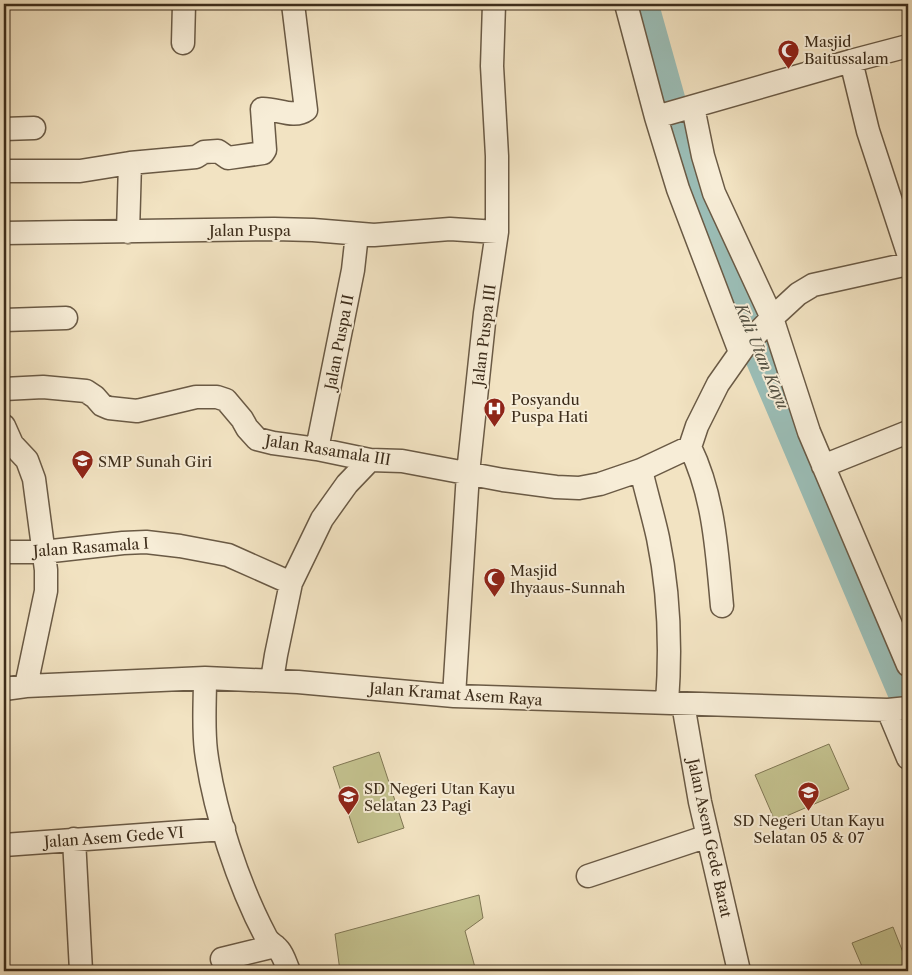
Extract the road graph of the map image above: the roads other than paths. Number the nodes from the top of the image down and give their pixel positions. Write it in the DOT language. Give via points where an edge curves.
graph roads {
  1 [pos="184,4"];
  2 [pos="293,4"];
  3 [pos="494,4"];
  4 [pos="626,4"];
  5 [pos="183,42"];
  6 [pos="908,46"];
  7 [pos="850,61"];
  8 [pos="675,112"];
  9 [pos="34,128"];
  10 [pos="4,129"];
  11 [pos="130,163"];
  12 [pos="4,171"];
  13 [pos="128,232"];
  14 [pos="496,232"];
  15 [pos="4,233"];
  16 [pos="357,234"];
  17 [pos="908,253"];
  18 [pos="908,264"];
  19 [pos="66,318"];
  20 [pos="771,319"];
  21 [pos="4,320"];
  22 [pos="742,350"];
  23 [pos="4,389"];
  24 [pos="4,426"];
  25 [pos="908,432"];
  26 [pos="690,447"];
  27 [pos="317,449"];
  28 [pos="12,454"];
  29 [pos="370,460"];
  30 [pos="823,466"];
  31 [pos="641,470"];
  32 [pos="468,473"];
  33 [pos="4,552"];
  34 [pos="44,552"];
  35 [pos="291,583"];
  36 [pos="722,606"];
  37 [pos="908,665"];
  38 [pos="205,678"];
  39 [pos="272,680"];
  40 [pos="26,686"];
  41 [pos="4,689"];
  42 [pos="454,696"];
  43 [pos="675,704"];
  44 [pos="899,709"];
  45 [pos="908,758"];
  46 [pos="224,829"];
  47 [pos="708,836"];
  48 [pos="74,839"];
  49 [pos="4,845"];
  50 [pos="588,876"];
  51 [pos="275,946"];
  52 [pos="222,959"];
  53 [pos="81,971"];
  54 [pos="289,971"];
  55 [pos="739,971"];
  1 -- 5 [label="street"];
  2 -- 11 [label="street" via="306,110 284,113 262,109 263,153 228,158 218,151 204,152 196,157"];
  3 -- 14 [label="street, Jalan Puspa III" via="492,66"];
  4 -- 8 [label="street"];
  6 -- 7 [label="street"];
  7 -- 8 [label="street"];
  7 -- 17 [label="street" via="868,131"];
  8 -- 20 [label="street"];
  8 -- 22 [label="street" via="678,189"];
  9 -- 10 [label="street"];
  11 -- 12 [label="street" via="80,170"];
  11 -- 13 [label="street"];
  13 -- 15 [label="street, Jalan Puspa"];
  13 -- 16 [label="street, Jalan Puspa" via="274,229"];
  14 -- 16 [label="street, Jalan Puspa" via="450,229"];
  14 -- 32 [label="street, Jalan Puspa III"];
  16 -- 27 [label="street, Jalan Puspa II" via="353,270"];
  18 -- 20 [label="street" via="813,285"];
  19 -- 21 [label="street"];
  20 -- 22 [label="street"];
  20 -- 30 [label="street"];
  22 -- 26 [label="street" via="718,384"];
  23 -- 27 [label="street, Jalan Rasamala III" via="43,387 86,391 108,408 137,411 196,397 217,398 226,400 257,439"];
  24 -- 28 [label="street" via="12,444"];
  25 -- 30 [label="street"];
  26 -- 31 [label="street, Jalan Rasamala III"];
  26 -- 36 [label="street" via="701,468 708,499 717,548"];
  27 -- 29 [label="street, Jalan Rasamala III"];
  28 -- 34 [label="street" via="27,460 34,479"];
  29 -- 32 [label="street, Jalan Rasamala III" via="402,461"];
  29 -- 35 [label="street" via="347,484 322,520"];
  30 -- 37 [label="street"];
  31 -- 32 [label="street, Jalan Rasamala III" via="580,488 530,484"];
  31 -- 43 [label="street, Jalan Asem Gede Barat" via="658,538"];
  32 -- 42 [label="street, Jalan Puspa III"];
  33 -- 34 [label="street, Jalan Rasamala I"];
  34 -- 35 [label="street, Jalan Rasamala I" via="123,542 180,546 228,555"];
  34 -- 40 [label="street" via="46,591"];
  35 -- 39 [label="street"];
  38 -- 39 [label="street, Jalan Kramat Asem Raya"];
  38 -- 40 [label="street, Jalan Kramat Asem Raya"];
  38 -- 46 [label="street" via="206,750"];
  39 -- 42 [label="street, Jalan Kramat Asem Raya"];
  40 -- 41 [label="street, Jalan Kramat Asem Raya"];
  42 -- 43 [label="street, Jalan Kramat Asem Raya"];
  43 -- 44 [label="street, Jalan Kramat Asem Raya"];
  43 -- 47 [label="street, Jalan Asem Gede Barat"];
  44 -- 45 [label="street"];
  46 -- 48 [label="street, Jalan Asem Gede VI"];
  46 -- 51 [label="street" via="267,940"];
  47 -- 50 [label="street"];
  47 -- 55 [label="street, Jalan Asem Gede Barat"];
  48 -- 49 [label="street, Jalan Asem Gede VI"];
  48 -- 53 [label="street"];
  51 -- 52 [label="street"];
  51 -- 54 [label="street"];
}
